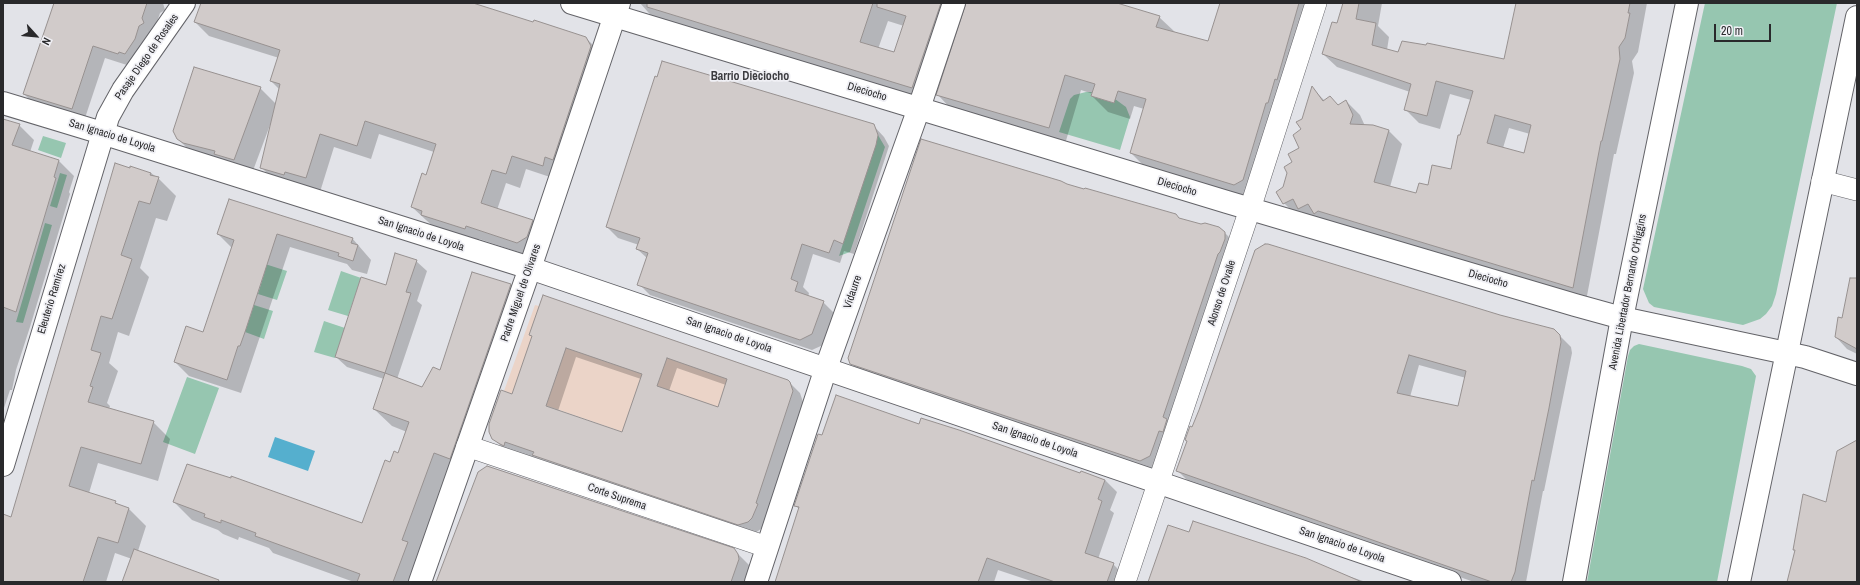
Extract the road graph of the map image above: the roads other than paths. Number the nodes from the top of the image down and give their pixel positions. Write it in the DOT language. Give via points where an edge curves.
graph roads {
  1 [pos="184,3"];
  2 [pos="572,3"];
  3 [pos="954,3"];
  4 [pos="1316,3"];
  5 [pos="1687,3"];
  6 [pos="617,9"];
  7 [pos="1857,17"];
  8 [pos="3,103"];
  9 [pos="918,108"];
  10 [pos="102,133"];
  11 [pos="1822,181"];
  12 [pos="1857,190"];
  13 [pos="1250,209"];
  14 [pos="530,268"];
  15 [pos="1622,318"];
  16 [pos="1786,353"];
  17 [pos="826,368"];
  18 [pos="1857,374"];
  19 [pos="467,446"];
  20 [pos="3,465"];
  21 [pos="1159,483"];
  22 [pos="767,547"];
  23 [pos="420,582"];
  24 [pos="756,582"];
  25 [pos="1125,582"];
  26 [pos="1450,582"];
  27 [pos="1574,582"];
  28 [pos="1739,582"];
  1 -- 10 [label="street, Pasaje Diego de Rosales" via="122,90"];
  2 -- 6 [label="street, Dieciocho"];
  3 -- 9 [label="street, Vidaurre"];
  4 -- 13 [label="street, Alonso de Ovalle"];
  5 -- 15 [label="street, Avenida Libertador Bernardo O'Higgins"];
  6 -- 9 [label="street, Dieciocho"];
  6 -- 14 [label="street, Padre Miguel de Olivares"];
  7 -- 11 [label="street"];
  8 -- 10 [label="street, San Ignacio de Loyola"];
  9 -- 13 [label="street, Dieciocho"];
  9 -- 17 [label="street, Vidaurre"];
  10 -- 14 [label="street, San Ignacio de Loyola"];
  10 -- 20 [label="street, Eleuterio Ramírez"];
  11 -- 12 [label="street"];
  11 -- 16 [label="street"];
  13 -- 15 [label="street, Dieciocho"];
  13 -- 21 [label="street, Alonso de Ovalle"];
  14 -- 17 [label="street, San Ignacio de Loyola"];
  14 -- 19 [label="street, Padre Miguel de Olivares"];
  15 -- 16 [label="street, Dieciocho"];
  15 -- 27 [label="street, Avenida Libertador Bernardo O'Higgins"];
  16 -- 18 [label="street, Dieciocho"];
  16 -- 28 [label="street"];
  17 -- 21 [label="street, San Ignacio de Loyola"];
  17 -- 22 [label="street, Vidaurre"];
  19 -- 22 [label="street, Corte Suprema"];
  19 -- 23 [label="street, Padre Miguel de Olivares"];
  21 -- 25 [label="street, Alonso de Ovalle"];
  21 -- 26 [label="street, San Ignacio de Loyola"];
  22 -- 24 [label="street, Vidaurre"];
}
